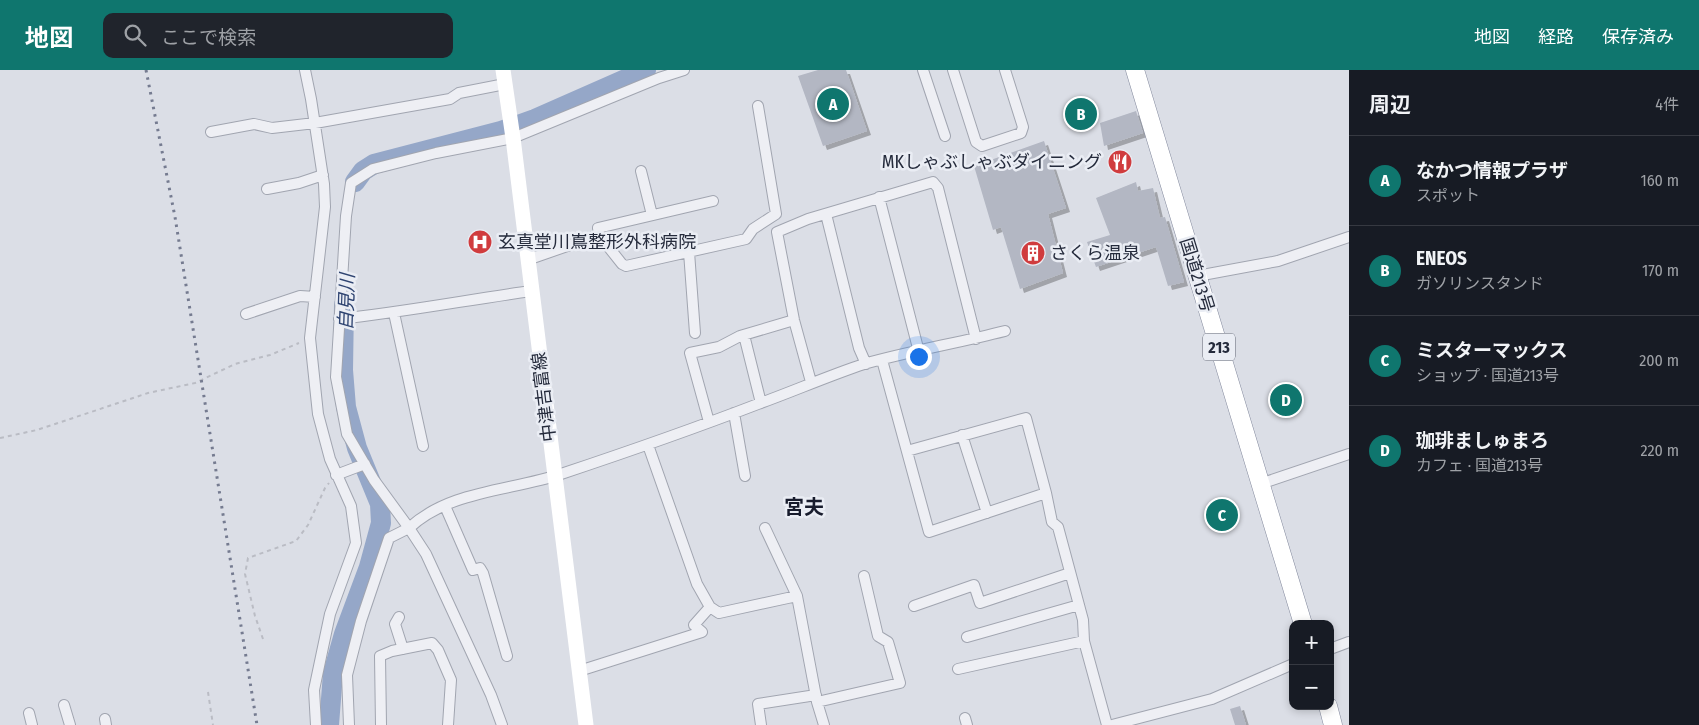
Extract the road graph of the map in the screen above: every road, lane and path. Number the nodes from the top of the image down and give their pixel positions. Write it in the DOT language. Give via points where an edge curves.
graph roads {
  1 [pos="305,70"];
  2 [pos="684,70"];
  3 [pos="923,70"];
  4 [pos="953,70"];
  5 [pos="1005,70"];
  6 [pos="1135,70"];
  7 [pos="504,77"];
  8 [pos="758,106"];
  9 [pos="315,123"];
  10 [pos="211,132"];
  11 [pos="944,136"];
  12 [pos="513,138"];
  13 [pos="641,171"];
  14 [pos="323,175"];
  15 [pos="267,189"];
  16 [pos="879,197"];
  17 [pos="713,201"];
  18 [pos="826,214"];
  19 [pos="652,215"];
  20 [pos="599,235"];
  21 [pos="1349,237"];
  22 [pos="689,252"];
  23 [pos="528,260"];
  24 [pos="1197,276"];
  25 [pos="531,291"];
  26 [pos="315,297"];
  27 [pos="394,313"];
  28 [pos="246,314"];
  29 [pos="339,319"];
  30 [pos="794,320"];
  31 [pos="1005,332"];
  32 [pos="695,333"];
  33 [pos="744,335"];
  34 [pos="310,338"];
  35 [pos="976,339"];
  36 [pos="919,352"];
  37 [pos="882,360"];
  38 [pos="866,364"];
  39 [pos="811,382"];
  40 [pos="761,403"];
  41 [pos="734,413"];
  42 [pos="710,422"];
  43 [pos="962,435"];
  44 [pos="0,438"];
  45 [pos="648,445"];
  46 [pos="423,446"];
  47 [pos="907,450"];
  48 [pos="1349,454"];
  49 [pos="365,464"];
  50 [pos="336,475"];
  51 [pos="554,476"];
  52 [pos="745,476"];
  53 [pos="1260,484"];
  54 [pos="1046,493"];
  55 [pos="445,506"];
  56 [pos="987,513"];
  57 [pos="409,528"];
  58 [pos="765,528"];
  59 [pos="1070,573"];
  60 [pos="864,576"];
  61 [pos="797,596"];
  62 [pos="1079,605"];
  63 [pos="914,606"];
  64 [pos="710,607"];
  65 [pos="399,617"];
  66 [pos="1301,620"];
  67 [pos="967,637"];
  68 [pos="263,639"];
  69 [pos="1084,641"];
  70 [pos="1349,642"];
  71 [pos="1334,648"];
  72 [pos="403,649"];
  73 [pos="507,656"];
  74 [pos="1291,665"];
  75 [pos="958,668"];
  76 [pos="579,671"];
  77 [pos="208,692"];
  78 [pos="817,698"];
  79 [pos="64,705"];
  80 [pos="1329,710"];
  81 [pos="29,713"];
  82 [pos="32,725"];
  83 [pos="70,725"];
  84 [pos="213,725"];
  85 [pos="316,725"];
  86 [pos="349,725"];
  87 [pos="381,725"];
  88 [pos="448,725"];
  89 [pos="502,725"];
  90 [pos="586,725"];
  91 [pos="761,725"];
  92 [pos="824,725"];
  93 [pos="1107,725"];
  94 [pos="1112,725"];
  95 [pos="1333,725"];
  1 -- 9 [label="street"];
  2 -- 12 [label="street"];
  3 -- 11 [label="street"];
  4 -- 5 [label="street" via="976,142 982,146 1021,133 1023,127"];
  6 -- 24 [label="highway, 国道213号 / 213"];
  7 -- 9 [label="street" via="450,99"];
  7 -- 12 [label="main road, 中津吉富線"];
  8 -- 22 [label="street" via="776,214 752,229 746,239"];
  9 -- 10 [label="street" via="272,128 254,124"];
  9 -- 14 [label="street"];
  12 -- 23 [label="main road, 中津吉富線"];
  12 -- 29 [label="street" via="373,169 351,183"];
  13 -- 19 [label="street"];
  14 -- 15 [label="street"];
  14 -- 26 [label="street" via="325,207"];
  16 -- 18 [label="street"];
  16 -- 35 [label="street" via="933,182 938,188"];
  16 -- 36 [label="street"];
  17 -- 19 [label="street"];
  18 -- 30 [label="street" via="777,232"];
  18 -- 38 [label="street"];
  19 -- 20 [label="street" via="598,228"];
  20 -- 22 [label="street" via="626,266"];
  20 -- 23 [label="street"];
  21 -- 24 [label="street" via="1278,261"];
  22 -- 32 [label="street"];
  23 -- 25 [label="main road, 中津吉富線"];
  24 -- 53 [label="highway, 国道213号 / 213"];
  25 -- 27 [label="street"];
  25 -- 51 [label="main road, 中津吉富線"];
  26 -- 28 [label="street" via="300,296"];
  26 -- 34 [label="street"];
  27 -- 29 [label="street"];
  27 -- 46 [label="street"];
  29 -- 49 [label="street" via="336,377 347,434"];
  30 -- 33 [label="street"];
  30 -- 39 [label="street"];
  31 -- 35 [label="street"];
  33 -- 40 [label="street"];
  33 -- 42 [label="street" via="718,347 690,352"];
  34 -- 44 [label="path" via="270,355 235,364 201,381 148,393 37,430"];
  34 -- 50 [label="street" via="318,414"];
  35 -- 36 [label="street"];
  36 -- 37 [label="street"];
  37 -- 38 [label="street"];
  37 -- 47 [label="street"];
  38 -- 39 [label="street"];
  39 -- 40 [label="street"];
  40 -- 41 [label="street"];
  41 -- 42 [label="street"];
  41 -- 52 [label="street"];
  42 -- 45 [label="street"];
  43 -- 47 [label="street"];
  43 -- 54 [label="street" via="1026,418"];
  43 -- 56 [label="street"];
  45 -- 51 [label="street"];
  45 -- 64 [label="street" via="697,584"];
  47 -- 56 [label="street" via="929,532"];
  48 -- 53 [label="street"];
  49 -- 50 [label="street"];
  49 -- 57 [label="street"];
  50 -- 68 [label="path" via="325,488 308,526 296,541 248,558 245,574"];
  50 -- 85 [label="street" via="351,506 356,543 330,614 314,690"];
  51 -- 55 [label="street"];
  51 -- 76 [label="main road, 中津吉富線"];
  53 -- 66 [label="highway, 国道213号 / 213"];
  54 -- 56 [label="street"];
  54 -- 59 [label="street" via="1052,522 1058,527"];
  55 -- 57 [label="street"];
  55 -- 73 [label="street" via="473,570 480,568 484,573"];
  57 -- 86 [label="street" via="389,538 361,621 347,675"];
  57 -- 89 [label="street" via="426,554"];
  58 -- 61 [label="street"];
  59 -- 62 [label="street"];
  59 -- 63 [label="street" via="980,603 974,585"];
  60 -- 78 [label="street" via="878,636 888,642 900,683"];
  61 -- 64 [label="street" via="719,613"];
  61 -- 78 [label="street"];
  62 -- 67 [label="street"];
  62 -- 69 [label="street"];
  64 -- 76 [label="street" via="694,625 702,632"];
  65 -- 72 [label="street" via="395,624"];
  69 -- 75 [label="street"];
  69 -- 93 [label="street"];
  70 -- 71 [label="street"];
  72 -- 87 [label="street" via="380,656"];
  72 -- 88 [label="street" via="432,643 438,650 451,680"];
  74 -- 94 [label="street" via="1212,699"];
  76 -- 90 [label="main road, 中津吉富線"];
  77 -- 84 [label="path"];
  78 -- 91 [label="street" via="758,704"];
  78 -- 92 [label="street"];
  79 -- 83 [label="street"];
  80 -- 95 [label="highway"];
  81 -- 82 [label="street"];
}
